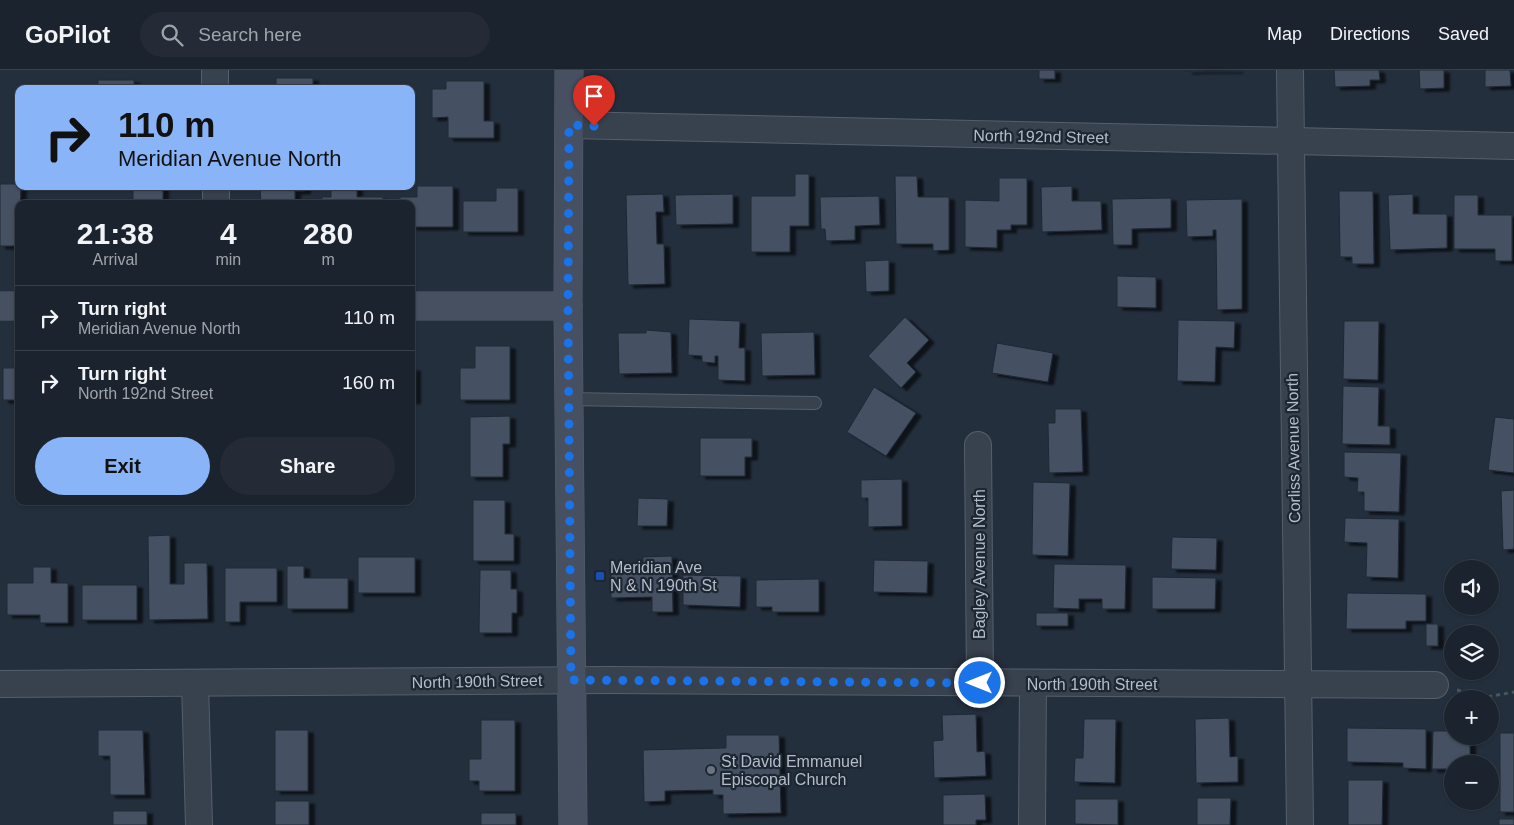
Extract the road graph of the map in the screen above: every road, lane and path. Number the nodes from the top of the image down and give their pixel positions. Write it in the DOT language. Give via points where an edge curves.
graph roads {
  1 [pos="215,70"];
  2 [pos="569,70"];
  3 [pos="1290,70"];
  4 [pos="215,85"];
  5 [pos="569,125"];
  6 [pos="1290,142"];
  7 [pos="1514,146"];
  8 [pos="0,306"];
  9 [pos="15,306"];
  10 [pos="415,306"];
  11 [pos="568,306"];
  12 [pos="568,399"];
  13 [pos="815,403"];
  14 [pos="978,445"];
  15 [pos="571,680"];
  16 [pos="195,683"];
  17 [pos="980,683"];
  18 [pos="0,684"];
  19 [pos="1033,684"];
  20 [pos="1296,684"];
  21 [pos="1435,685"];
  22 [pos="1514,692"];
  23 [pos="199,825"];
  24 [pos="573,825"];
  25 [pos="1032,825"];
  26 [pos="1300,825"];
  1 -- 4 [label="street"];
  2 -- 5 [label="street"];
  3 -- 6 [label="street, Corliss Avenue North"];
  5 -- 6 [label="street, North 192nd Street"];
  5 -- 11 [label="street"];
  6 -- 7 [label="street, North 192nd Street"];
  6 -- 20 [label="street, Corliss Avenue North"];
  8 -- 9 [label="street"];
  10 -- 11 [label="street"];
  11 -- 12 [label="street"];
  12 -- 13 [label="lane"];
  12 -- 15 [label="street"];
  14 -- 17 [label="street, Bagley Avenue North"];
  15 -- 16 [label="street, North 190th Street"];
  15 -- 17 [label="street, North 190th Street"];
  15 -- 24 [label="street"];
  16 -- 18 [label="street, North 190th Street"];
  16 -- 23 [label="street"];
  17 -- 19 [label="street, North 190th Street"];
  19 -- 20 [label="street, North 190th Street"];
  19 -- 25 [label="street"];
  20 -- 21 [label="street, North 190th Street"];
  20 -- 26 [label="street, Corliss Avenue North"];
  21 -- 22 [label="path" via="1487,697"];
}
